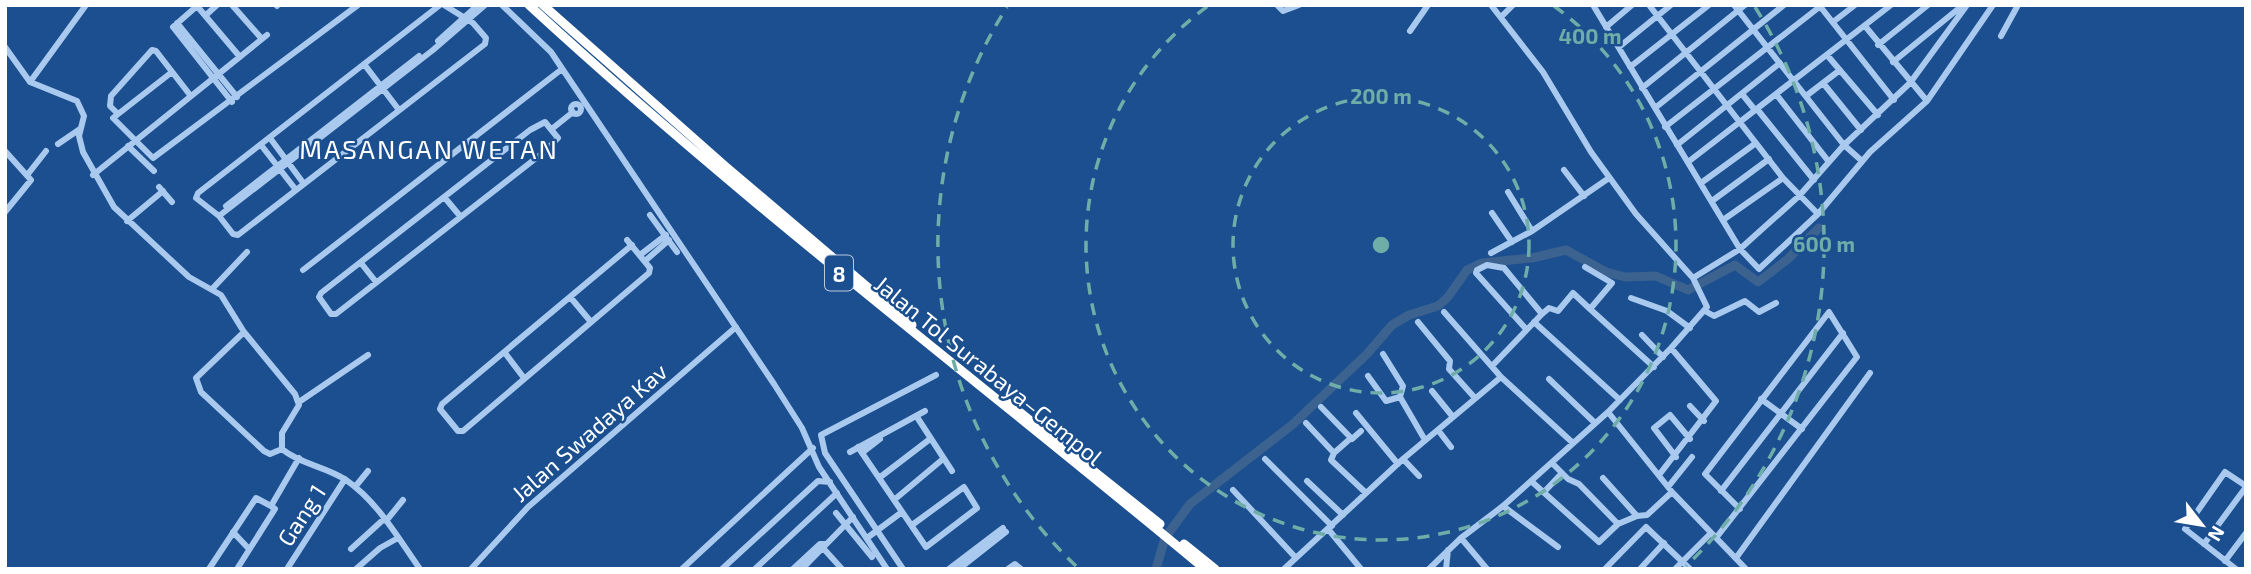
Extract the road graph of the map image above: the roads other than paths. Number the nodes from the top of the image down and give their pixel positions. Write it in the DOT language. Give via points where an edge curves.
graph roads {
  1 [pos="86,5"];
  2 [pos="217,5"];
  3 [pos="232,5"];
  4 [pos="358,5"];
  5 [pos="442,5"];
  6 [pos="478,5"];
  7 [pos="485,5"];
  8 [pos="502,5"];
  9 [pos="529,5"];
  10 [pos="543,5"];
  11 [pos="1277,5"];
  12 [pos="1299,5"];
  13 [pos="1428,5"];
  14 [pos="1492,5"];
  15 [pos="1513,5"];
  16 [pos="1632,5"];
  17 [pos="1648,5"];
  18 [pos="1671,5"];
  19 [pos="1709,5"];
  20 [pos="1745,5"];
  21 [pos="1784,5"];
  22 [pos="1855,5"];
  23 [pos="1891,5"];
  24 [pos="1928,5"];
  25 [pos="1965,5"];
  26 [pos="1993,5"];
  27 [pos="2018,5"];
  28 [pos="1595,6"];
  29 [pos="1820,6"];
  30 [pos="1736,8"];
  31 [pos="206,15"];
  32 [pos="1657,16"];
  33 [pos="1501,17"];
  34 [pos="467,20"];
  35 [pos="1833,22"];
  36 [pos="1865,26"];
  37 [pos="1606,27"];
  38 [pos="1410,30"];
  39 [pos="1753,30"];
  40 [pos="1672,35"];
  41 [pos="2001,36"];
  42 [pos="1846,41"];
  43 [pos="1878,45"];
  44 [pos="5,47"];
  45 [pos="1619,47"];
  46 [pos="1767,48"];
  47 [pos="1685,53"];
  48 [pos="1828,55"];
  49 [pos="240,57"];
  50 [pos="1893,62"];
  51 [pos="364,64"];
  52 [pos="1780,64"];
  53 [pos="1630,67"];
  54 [pos="562,69"];
  55 [pos="1840,70"];
  56 [pos="172,72"];
  57 [pos="1699,72"];
  58 [pos="215,75"];
  59 [pos="1793,81"];
  60 [pos="30,82"];
  61 [pos="1823,83"];
  62 [pos="1910,83"];
  63 [pos="382,88"];
  64 [pos="1642,88"];
  65 [pos="1713,90"];
  66 [pos="1742,94"];
  67 [pos="1776,94"];
  68 [pos="190,95"];
  69 [pos="1806,96"];
  70 [pos="235,99"];
  71 [pos="1894,100"];
  72 [pos="1927,101"];
  73 [pos="583,104"];
  74 [pos="1726,106"];
  75 [pos="1654,108"];
  76 [pos="1756,109"];
  77 [pos="399,110"];
  78 [pos="118,114"];
  79 [pos="1878,115"];
  80 [pos="1739,123"];
  81 [pos="1665,127"];
  82 [pos="553,128"];
  83 [pos="80,129"];
  84 [pos="1861,130"];
  85 [pos="270,138"];
  86 [pos="1756,143"];
  87 [pos="58,144"];
  88 [pos="131,144"];
  89 [pos="261,145"];
  90 [pos="1677,145"];
  91 [pos="1844,145"];
  92 [pos="5,150"];
  93 [pos="46,151"];
  94 [pos="1769,159"];
  95 [pos="286,161"];
  96 [pos="1862,161"];
  97 [pos="1688,162"];
  98 [pos="1829,162"];
  99 [pos="279,167"];
  100 [pos="1564,170"];
  101 [pos="155,171"];
  102 [pos="28,174"];
  103 [pos="93,175"];
  104 [pos="1783,177"];
  105 [pos="1609,178"];
  106 [pos="1814,180"];
  107 [pos="1701,183"];
  108 [pos="304,184"];
  109 [pos="296,190"];
  110 [pos="1508,192"];
  111 [pos="1584,196"];
  112 [pos="1799,196"];
  113 [pos="445,198"];
  114 [pos="1712,201"];
  115 [pos="173,202"];
  116 [pos="5,212"];
  117 [pos="1492,213"];
  118 [pos="1818,214"];
  119 [pos="217,215"];
  120 [pos="650,215"];
  121 [pos="460,216"];
  122 [pos="1723,220"];
  123 [pos="127,221"];
  124 [pos="1532,231"];
  125 [pos="669,236"];
  126 [pos="1512,242"];
  127 [pos="1740,249"];
  128 [pos="247,252"];
  129 [pos="677,252"];
  130 [pos="1491,253"];
  131 [pos="643,258"];
  132 [pos="361,263"];
  133 [pos="1585,267"];
  134 [pos="303,270"];
  135 [pos="1695,281"];
  136 [pos="376,282"];
  137 [pos="213,288"];
  138 [pos="571,298"];
  139 [pos="1631,298"];
  140 [pos="1776,303"];
  141 [pos="1590,309"];
  142 [pos="1706,311"];
  143 [pos="1444,312"];
  144 [pos="1542,314"];
  145 [pos="591,322"];
  146 [pos="1418,322"];
  147 [pos="1534,322"];
  148 [pos="736,327"];
  149 [pos="1690,328"];
  150 [pos="1526,329"];
  151 [pos="244,332"];
  152 [pos="1843,333"];
  153 [pos="1642,335"];
  154 [pos="1671,348"];
  155 [pos="505,353"];
  156 [pos="1383,354"];
  157 [pos="368,355"];
  158 [pos="1663,357"];
  159 [pos="1492,366"];
  160 [pos="1654,366"];
  161 [pos="1870,373"];
  162 [pos="936,375"];
  163 [pos="1368,376"];
  164 [pos="1501,377"];
  165 [pos="524,378"];
  166 [pos="1549,379"];
  167 [pos="1432,391"];
  168 [pos="1400,397"];
  169 [pos="1475,398"];
  170 [pos="1761,399"];
  171 [pos="1620,400"];
  172 [pos="299,402"];
  173 [pos="1690,406"];
  174 [pos="1321,407"];
  175 [pos="925,411"];
  176 [pos="1608,412"];
  177 [pos="1779,412"];
  178 [pos="1356,413"];
  179 [pos="917,416"];
  180 [pos="1453,417"];
  181 [pos="1704,421"];
  182 [pos="1307,423"];
  183 [pos="1595,423"];
  184 [pos="1802,429"];
  185 [pos="1438,430"];
  186 [pos="1361,431"];
  187 [pos="1351,438"];
  188 [pos="930,439"];
  189 [pos="1690,439"];
  190 [pos="1425,440"];
  191 [pos="1573,443"];
  192 [pos="1451,447"];
  193 [pos="813,448"];
  194 [pos="282,449"];
  195 [pos="860,450"];
  196 [pos="850,452"];
  197 [pos="1334,453"];
  198 [pos="1675,457"];
  199 [pos="1692,457"];
  200 [pos="299,458"];
  201 [pos="943,459"];
  202 [pos="1265,459"];
  203 [pos="1400,462"];
  204 [pos="1552,463"];
  205 [pos="819,467"];
  206 [pos="368,471"];
  207 [pos="951,471"];
  208 [pos="1562,473"];
  209 [pos="1659,475"];
  210 [pos="1419,476"];
  211 [pos="879,478"];
  212 [pos="1603,478"];
  213 [pos="345,480"];
  214 [pos="818,481"];
  215 [pos="1307,481"];
  216 [pos="1531,481"];
  217 [pos="830,482"];
  218 [pos="355,487"];
  219 [pos="2246,487"];
  220 [pos="1670,489"];
  221 [pos="1233,490"];
  222 [pos="1721,491"];
  223 [pos="1544,492"];
  224 [pos="837,493"];
  225 [pos="1366,493"];
  226 [pos="403,500"];
  227 [pos="894,500"];
  228 [pos="271,506"];
  229 [pos="1503,506"];
  230 [pos="1740,509"];
  231 [pos="902,512"];
  232 [pos="836,513"];
  233 [pos="1343,515"];
  234 [pos="1637,516"];
  235 [pos="853,517"];
  236 [pos="385,520"];
  237 [pos="845,524"];
  238 [pos="1618,524"];
  239 [pos="912,525"];
  240 [pos="1160,528"];
  241 [pos="1330,528"];
  242 [pos="1004,530"];
  243 [pos="233,532"];
  244 [pos="2246,533"];
  245 [pos="872,535"];
  246 [pos="1713,535"];
  247 [pos="398,538"];
  248 [pos="995,538"];
  249 [pos="1461,538"];
  250 [pos="1175,540"];
  251 [pos="1664,543"];
  252 [pos="2204,544"];
  253 [pos="823,545"];
  254 [pos="1558,547"];
  255 [pos="351,548"];
  256 [pos="249,550"];
  257 [pos="1448,550"];
  258 [pos="872,557"];
  259 [pos="1296,558"];
  260 [pos="1736,558"];
  261 [pos="1683,561"];
  262 [pos="2225,561"];
  263 [pos="209,569"];
  264 [pos="237,569"];
  265 [pos="286,569"];
  266 [pos="356,569"];
  267 [pos="420,569"];
  268 [pos="471,569"];
  269 [pos="682,569"];
  270 [pos="722,569"];
  271 [pos="755,569"];
  272 [pos="793,569"];
  273 [pos="802,569"];
  274 [pos="842,569"];
  275 [pos="887,569"];
  276 [pos="903,569"];
  277 [pos="949,569"];
  278 [pos="959,569"];
  279 [pos="1008,569"];
  280 [pos="1021,569"];
  281 [pos="1205,569"];
  282 [pos="1215,569"];
  283 [pos="1284,569"];
  284 [pos="1361,569"];
  285 [pos="1429,569"];
  286 [pos="1446,569"];
  287 [pos="1487,569"];
  288 [pos="1605,569"];
  289 [pos="1640,569"];
  290 [pos="1675,569"];
  291 [pos="1690,569"];
  292 [pos="1746,569"];
  293 [pos="2236,569"];
  1 -- 60 [label="street"];
  2 -- 31 [label="street"];
  3 -- 49 [label="street" via="265,37"];
  4 -- 70 [label="street"];
  5 -- 34 [label="street"];
  5 -- 51 [label="street"];
  6 -- 34 [label="street"];
  7 -- 34 [label="street"];
  8 -- 54 [label="street" via="539,38"];
  9 -- 240 [label="highway, Jalan Tol Surabaya–Gempol / 8" via="834,269"];
  10 -- 240 [label="highway, Jalan Tol Surabaya–Gempol / 8" via="834,260"];
  11 -- 12 [label="street" via="1286,11"];
  13 -- 38 [label="street"];
  14 -- 33 [label="street"];
  15 -- 33 [label="street"];
  16 -- 37 [label="street"];
  17 -- 32 [label="street"];
  18 -- 32 [label="street"];
  19 -- 40 [label="street"];
  20 -- 30 [label="street"];
  21 -- 39 [label="street"];
  22 -- 35 [label="street"];
  23 -- 36 [label="street"];
  24 -- 43 [label="street"];
  25 -- 50 [label="street"];
  25 -- 62 [label="street"];
  26 -- 72 [label="street"];
  27 -- 41 [label="street"];
  28 -- 37 [label="street"];
  29 -- 35 [label="street"];
  29 -- 46 [label="street"];
  30 -- 39 [label="street"];
  30 -- 47 [label="street"];
  31 -- 49 [label="street"];
  31 -- 58 [label="street" via="196,6 173,29"];
  32 -- 40 [label="street"];
  32 -- 45 [label="street"];
  33 -- 105 [label="street" via="1543,72"];
  34 -- 63 [label="street"];
  34 -- 77 [label="street" via="486,42"];
  35 -- 42 [label="street"];
  36 -- 42 [label="street"];
  36 -- 43 [label="street"];
  37 -- 45 [label="street"];
  39 -- 46 [label="street"];
  39 -- 57 [label="street"];
  40 -- 47 [label="street"];
  40 -- 53 [label="street"];
  42 -- 48 [label="street"];
  42 -- 71 [label="street"];
  43 -- 50 [label="street"];
  44 -- 60 [label="street"];
  45 -- 53 [label="street"];
  46 -- 52 [label="street"];
  46 -- 65 [label="street"];
  47 -- 57 [label="street"];
  47 -- 64 [label="street"];
  48 -- 55 [label="street"];
  48 -- 59 [label="street"];
  49 -- 58 [label="street"];
  50 -- 62 [label="street"];
  51 -- 63 [label="street"];
  51 -- 85 [label="street"];
  52 -- 59 [label="street"];
  52 -- 66 [label="street"];
  53 -- 64 [label="street"];
  54 -- 73 [label="street"];
  54 -- 134 [label="street"];
  55 -- 61 [label="street"];
  55 -- 79 [label="street"];
  56 -- 68 [label="street"];
  56 -- 78 [label="street"];
  56 -- 78 [label="street" via="156,51 151,51 111,96 110,106"];
  57 -- 65 [label="street"];
  57 -- 75 [label="street"];
  58 -- 68 [label="street"];
  58 -- 70 [label="street"];
  59 -- 67 [label="street"];
  59 -- 69 [label="street"];
  60 -- 83 [label="street" via="77,101 84,116"];
  61 -- 69 [label="street"];
  61 -- 84 [label="street"];
  62 -- 71 [label="street"];
  62 -- 72 [label="street"];
  63 -- 77 [label="street"];
  63 -- 95 [label="street"];
  64 -- 75 [label="street"];
  65 -- 74 [label="street"];
  65 -- 81 [label="street"];
  66 -- 74 [label="street"];
  66 -- 76 [label="street"];
  67 -- 76 [label="street"];
  67 -- 98 [label="street"];
  68 -- 88 [label="street"];
  69 -- 91 [label="street"];
  70 -- 88 [label="street" via="155,158"];
  71 -- 79 [label="street"];
  72 -- 96 [label="street"];
  73 -- 82 [label="street" via="573,105 573,112"];
  73 -- 125 [label="street"];
  74 -- 80 [label="street"];
  74 -- 90 [label="street"];
  75 -- 81 [label="street"];
  76 -- 80 [label="street"];
  76 -- 106 [label="street"];
  77 -- 108 [label="street"];
  78 -- 88 [label="street" via="113,120"];
  79 -- 84 [label="street"];
  80 -- 86 [label="street"];
  80 -- 97 [label="street"];
  81 -- 90 [label="street"];
  82 -- 113 [label="street" via="546,122 530,130"];
  82 -- 121 [label="street" via="557,140"];
  83 -- 87 [label="street"];
  83 -- 103 [label="street"];
  84 -- 91 [label="street"];
  85 -- 89 [label="street"];
  85 -- 95 [label="street"];
  86 -- 94 [label="street"];
  86 -- 107 [label="street"];
  88 -- 101 [label="street"];
  88 -- 103 [label="street"];
  89 -- 99 [label="street"];
  89 -- 119 [label="street" via="196,194 198,201"];
  90 -- 97 [label="street"];
  91 -- 96 [label="street"];
  91 -- 98 [label="street"];
  92 -- 102 [label="street"];
  93 -- 102 [label="street"];
  94 -- 104 [label="street"];
  94 -- 114 [label="street"];
  95 -- 99 [label="street"];
  95 -- 108 [label="street"];
  96 -- 118 [label="street"];
  97 -- 107 [label="street"];
  98 -- 106 [label="street"];
  99 -- 109 [label="street"];
  99 -- 119 [label="street"];
  100 -- 111 [label="street"];
  102 -- 116 [label="street" via="30,182"];
  103 -- 123 [label="street"];
  104 -- 112 [label="street"];
  104 -- 122 [label="street"];
  105 -- 111 [label="street"];
  105 -- 135 [label="street"];
  106 -- 112 [label="street"];
  107 -- 114 [label="street"];
  108 -- 109 [label="street"];
  109 -- 119 [label="street" via="238,235"];
  110 -- 124 [label="street"];
  111 -- 124 [label="street"];
  112 -- 118 [label="street"];
  112 -- 127 [label="street"];
  113 -- 121 [label="street"];
  113 -- 132 [label="street"];
  114 -- 122 [label="street"];
  115 -- 123 [label="street" via="161,189"];
  117 -- 126 [label="street"];
  118 -- 127 [label="street" via="1759,269"];
  120 -- 125 [label="street"];
  121 -- 136 [label="street"];
  122 -- 127 [label="street"];
  123 -- 137 [label="street" via="189,277"];
  124 -- 126 [label="street"];
  125 -- 129 [label="street"];
  125 -- 131 [label="street"];
  125 -- 148 [label="street"];
  126 -- 130 [label="street"];
  127 -- 135 [label="street"];
  128 -- 137 [label="street"];
  131 -- 138 [label="street" via="630,243"];
  131 -- 145 [label="street" via="649,273"];
  132 -- 136 [label="street"];
  132 -- 136 [label="street" via="320,295 331,314"];
  133 -- 141 [label="street" via="1612,283"];
  135 -- 142 [label="street"];
  137 -- 151 [label="street"];
  138 -- 145 [label="street"];
  138 -- 155 [label="street"];
  139 -- 149 [label="street" via="1667,311"];
  140 -- 142 [label="street" via="1759,312 1745,301 1714,316"];
  141 -- 144 [label="street" via="1573,293 1558,311 1549,308"];
  141 -- 160 [label="street"];
  142 -- 149 [label="street"];
  143 -- 159 [label="street"];
  144 -- 147 [label="street"];
  144 -- 150 [label="street" via="1504,268 1488,265 1477,271"];
  145 -- 165 [label="street"];
  146 -- 169 [label="street"];
  147 -- 150 [label="street"];
  147 -- 171 [label="street"];
  148 -- 193 [label="street"];
  148 -- 268 [label="street, Jalan Swadaya Kav" via="528,507"];
  149 -- 154 [label="street"];
  150 -- 159 [label="street"];
  151 -- 172 [label="street"];
  151 -- 194 [label="street" via="196,378 201,392 264,451 270,454"];
  152 -- 170 [label="street" via="1827,312"];
  152 -- 177 [label="street"];
  152 -- 184 [label="street" via="1857,357"];
  153 -- 158 [label="street"];
  154 -- 158 [label="street"];
  154 -- 181 [label="street" via="1716,400"];
  155 -- 165 [label="street"];
  155 -- 165 [label="street" via="440,409 463,431"];
  156 -- 168 [label="street" via="1403,386"];
  157 -- 172 [label="street"];
  158 -- 160 [label="street"];
  159 -- 164 [label="street"];
  160 -- 171 [label="street"];
  161 -- 260 [label="street"];
  162 -- 245 [label="street" via="821,435 825,453"];
  163 -- 168 [label="street" via="1386,401"];
  164 -- 169 [label="street"];
  164 -- 191 [label="street"];
  166 -- 183 [label="street"];
  167 -- 180 [label="street"];
  168 -- 190 [label="street"];
  169 -- 180 [label="street"];
  170 -- 177 [label="street"];
  170 -- 222 [label="street" via="1705,474"];
  171 -- 176 [label="street"];
  172 -- 194 [label="street" via="282,433"];
  173 -- 181 [label="street"];
  174 -- 187 [label="street"];
  175 -- 179 [label="street"];
  176 -- 183 [label="street"];
  176 -- 209 [label="street"];
  177 -- 184 [label="street"];
  177 -- 222 [label="street"];
  178 -- 203 [label="street"];
  179 -- 188 [label="street"];
  179 -- 195 [label="street"];
  180 -- 185 [label="street"];
  181 -- 189 [label="street"];
  182 -- 197 [label="street"];
  183 -- 191 [label="street"];
  184 -- 230 [label="street"];
  185 -- 190 [label="street"];
  185 -- 192 [label="street"];
  186 -- 187 [label="street"];
  187 -- 197 [label="street"];
  188 -- 201 [label="street"];
  188 -- 211 [label="street"];
  189 -- 198 [label="street"];
  189 -- 198 [label="street" via="1670,415 1654,428"];
  190 -- 203 [label="street"];
  191 -- 204 [label="street"];
  193 -- 205 [label="street"];
  193 -- 269 [label="street"];
  194 -- 200 [label="street"];
  195 -- 196 [label="street"];
  195 -- 211 [label="street"];
  197 -- 225 [label="street" via="1331,460"];
  198 -- 209 [label="street"];
  199 -- 220 [label="street"];
  200 -- 213 [label="street"];
  200 -- 228 [label="street"];
  201 -- 207 [label="street"];
  201 -- 227 [label="street"];
  202 -- 241 [label="street"];
  203 -- 210 [label="street"];
  203 -- 225 [label="street"];
  204 -- 208 [label="street"];
  204 -- 216 [label="street"];
  205 -- 214 [label="street"];
  205 -- 217 [label="street"];
  206 -- 218 [label="street"];
  208 -- 223 [label="street"];
  208 -- 238 [label="street"];
  209 -- 220 [label="street"];
  211 -- 227 [label="street"];
  212 -- 234 [label="street"];
  213 -- 218 [label="street"];
  213 -- 265 [label="street, Gang 1"];
  214 -- 217 [label="street"];
  214 -- 270 [label="street"];
  215 -- 233 [label="street"];
  216 -- 223 [label="street"];
  216 -- 229 [label="street"];
  217 -- 224 [label="street"];
  218 -- 236 [label="street"];
  219 -- 252 [label="street"];
  219 -- 252 [label="street" via="2225,472 2185,528"];
  220 -- 234 [label="street" via="1647,515"];
  220 -- 246 [label="street"];
  221 -- 259 [label="street"];
  222 -- 230 [label="street"];
  223 -- 238 [label="street" via="1598,541"];
  224 -- 235 [label="street"];
  224 -- 271 [label="street"];
  225 -- 233 [label="street"];
  226 -- 236 [label="street"];
  227 -- 231 [label="street"];
  228 -- 243 [label="street" via="256,498"];
  228 -- 256 [label="street" via="275,509"];
  229 -- 249 [label="street"];
  229 -- 254 [label="street"];
  230 -- 246 [label="street"];
  231 -- 239 [label="street"];
  231 -- 245 [label="street"];
  232 -- 237 [label="street"];
  233 -- 241 [label="street"];
  234 -- 238 [label="street"];
  235 -- 237 [label="street"];
  235 -- 245 [label="street"];
  236 -- 247 [label="street"];
  236 -- 255 [label="street"];
  237 -- 253 [label="street"];
  237 -- 258 [label="street"];
  239 -- 239 [label="street" via="963,487 977,508 928,547"];
  240 -- 250 [label="highway, Jalan Tol Surabaya–Gempol / 8"];
  241 -- 259 [label="street"];
  241 -- 284 [label="street"];
  242 -- 248 [label="street"];
  243 -- 256 [label="street"];
  243 -- 263 [label="street"];
  244 -- 262 [label="street"];
  245 -- 275 [label="street"];
  245 -- 276 [label="street"];
  246 -- 260 [label="street"];
  246 -- 261 [label="street"];
  247 -- 266 [label="street"];
  247 -- 267 [label="street"];
  248 -- 277 [label="street"];
  248 -- 278 [label="street"];
  249 -- 257 [label="street"];
  249 -- 287 [label="street"];
  250 -- 281 [label="highway, Jalan Tol Surabaya–Gempol / 8"];
  250 -- 282 [label="highway, Jalan Tol Surabaya–Gempol / 8"];
  251 -- 261 [label="street"];
  251 -- 288 [label="street" via="1644,527"];
  251 -- 289 [label="street"];
  252 -- 262 [label="street"];
  253 -- 272 [label="street"];
  253 -- 273 [label="street"];
  253 -- 274 [label="street"];
  256 -- 264 [label="street"];
  257 -- 285 [label="street"];
  257 -- 286 [label="street"];
  259 -- 283 [label="street"];
  260 -- 292 [label="street"];
  261 -- 290 [label="street"];
  261 -- 291 [label="street"];
  262 -- 293 [label="street"];
  279 -- 280 [label="street" via="1015,564"];
}
